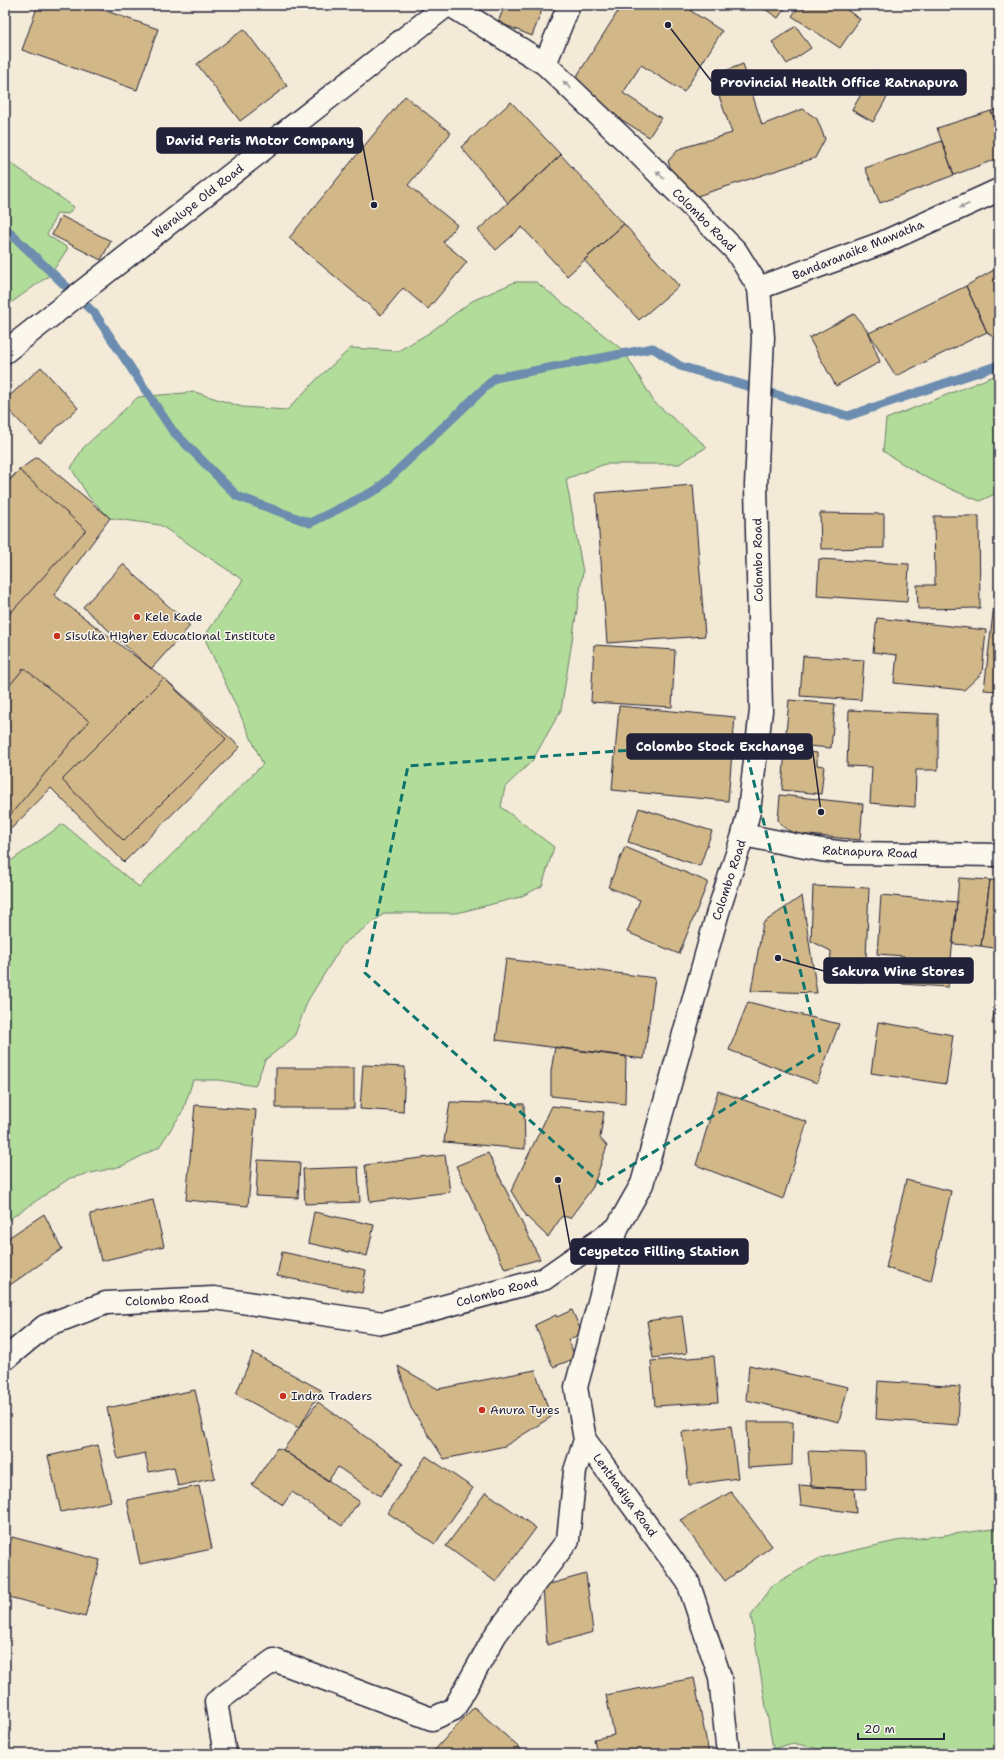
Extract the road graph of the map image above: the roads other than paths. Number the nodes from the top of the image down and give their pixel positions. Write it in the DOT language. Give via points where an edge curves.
graph roads {
  1 [pos="449,5"];
  2 [pos="569,5"];
  3 [pos="545,64"];
  4 [pos="999,190"];
  5 [pos="759,288"];
  6 [pos="5,352"];
  7 [pos="743,835"];
  8 [pos="999,855"];
  9 [pos="617,1228"];
  10 [pos="5,1359"];
  11 [pos="585,1440"];
  12 [pos="225,1754"];
  13 [pos="728,1754"];
  1 -- 3 [label="main road, Colombo Road"];
  1 -- 6 [label="main road, Weralupe Old Road"];
  2 -- 3 [label="main road"];
  5 -- 3 [label="main road, Colombo Road, one-way" via="736,251"];
  4 -- 5 [label="main road, Bandaranaike Mawatha, one-way" via="882,243"];
  5 -- 7 [label="main road, Colombo Road" via="763,337 756,486 760,711 749,811"];
  7 -- 8 [label="main road, Ratnapura Road" via="847,853"];
  7 -- 9 [label="main road, Colombo Road" via="718,912 642,1184"];
  9 -- 10 [label="main road, Colombo Road" via="544,1279 383,1323 214,1298 106,1302 45,1326"];
  9 -- 11 [label="main road, Lenthadiya Road" via="576,1387"];
  11 -- 12 [label="main road" via="575,1471 568,1540 496,1634 454,1708 432,1718 274,1660 216,1702"];
  11 -- 13 [label="main road, Lenthadiya Road" via="688,1582 720,1677"];
}
